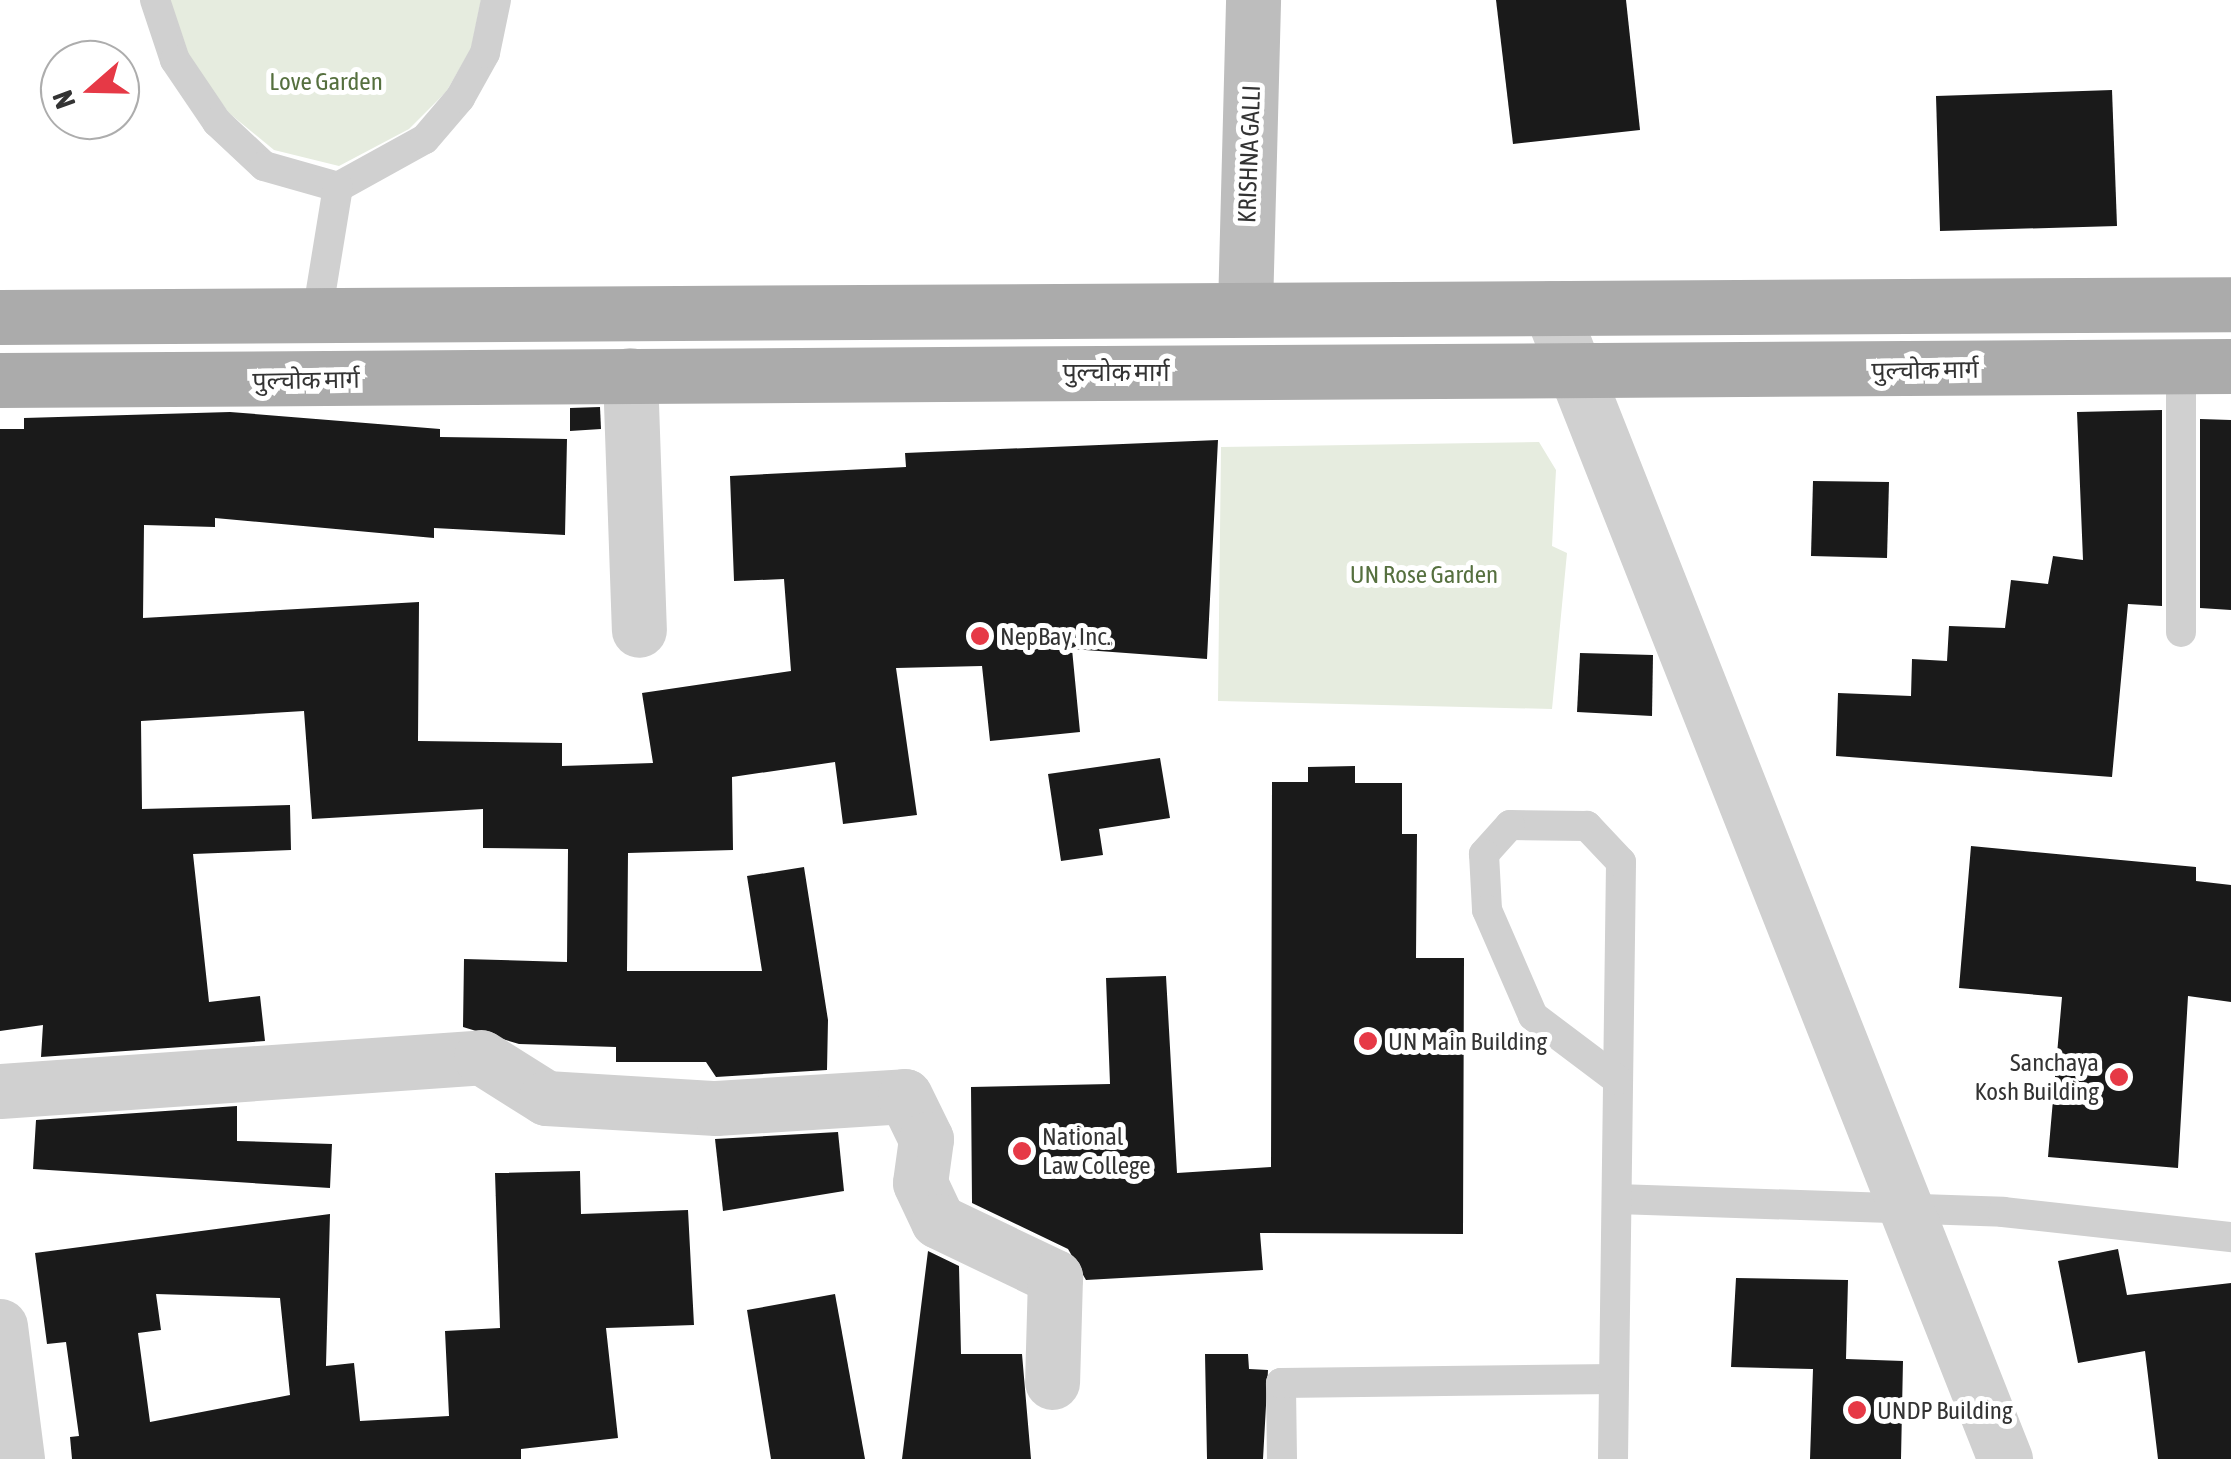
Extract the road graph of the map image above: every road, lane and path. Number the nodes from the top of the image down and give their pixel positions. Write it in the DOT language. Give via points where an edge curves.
graph roads {
  1 [pos="155,0"];
  2 [pos="496,0"];
  3 [pos="1253,0"];
  4 [pos="338,188"];
  5 [pos="2231,304"];
  6 [pos="1245,308"];
  7 [pos="1550,308"];
  8 [pos="0,317"];
  9 [pos="316,321"];
  10 [pos="2206,366"];
  11 [pos="630,374"];
  12 [pos="1575,374"];
  13 [pos="0,380"];
  14 [pos="638,630"];
  15 [pos="2181,632"];
  16 [pos="1618,1080"];
  17 [pos="0,1091"];
  18 [pos="1617,1198"];
  19 [pos="1906,1207"];
  20 [pos="2231,1237"];
  21 [pos="0,1326"];
  22 [pos="1614,1380"];
  23 [pos="1052,1382"];
  24 [pos="18,1459"];
  25 [pos="1282,1459"];
  26 [pos="1614,1459"];
  27 [pos="2004,1459"];
  1 -- 4 [label="lane" via="176,60 216,122 264,166"];
  2 -- 4 [label="lane" via="486,53 425,140"];
  3 -- 6 [label="street, KRISHNA GALLI"];
  4 -- 9 [label="lane"];
  5 -- 7 [label="main road"];
  6 -- 7 [label="main road"];
  6 -- 9 [label="main road"];
  7 -- 12 [label="street"];
  8 -- 9 [label="main road"];
  10 -- 12 [label="main road, पुल्चोक मार्ग"];
  10 -- 15 [label="lane"];
  11 -- 12 [label="main road, पुल्चोक मार्ग"];
  11 -- 13 [label="main road, पुल्चोक मार्ग"];
  11 -- 14 [label="street"];
  12 -- 19 [label="street"];
  16 -- 16 [label="lane" via="1621,862 1588,826 1510,825 1484,854 1488,910 1533,1016"];
  16 -- 18 [label="lane"];
  17 -- 23 [label="street" via="480,1057 546,1098 716,1108 905,1096 926,1140 920,1184 938,1222 1055,1276"];
  18 -- 19 [label="lane"];
  18 -- 22 [label="lane"];
  19 -- 20 [label="lane"];
  19 -- 27 [label="street"];
  21 -- 24 [label="street"];
  22 -- 25 [label="lane" via="1281,1383"];
  22 -- 26 [label="lane"];
}
